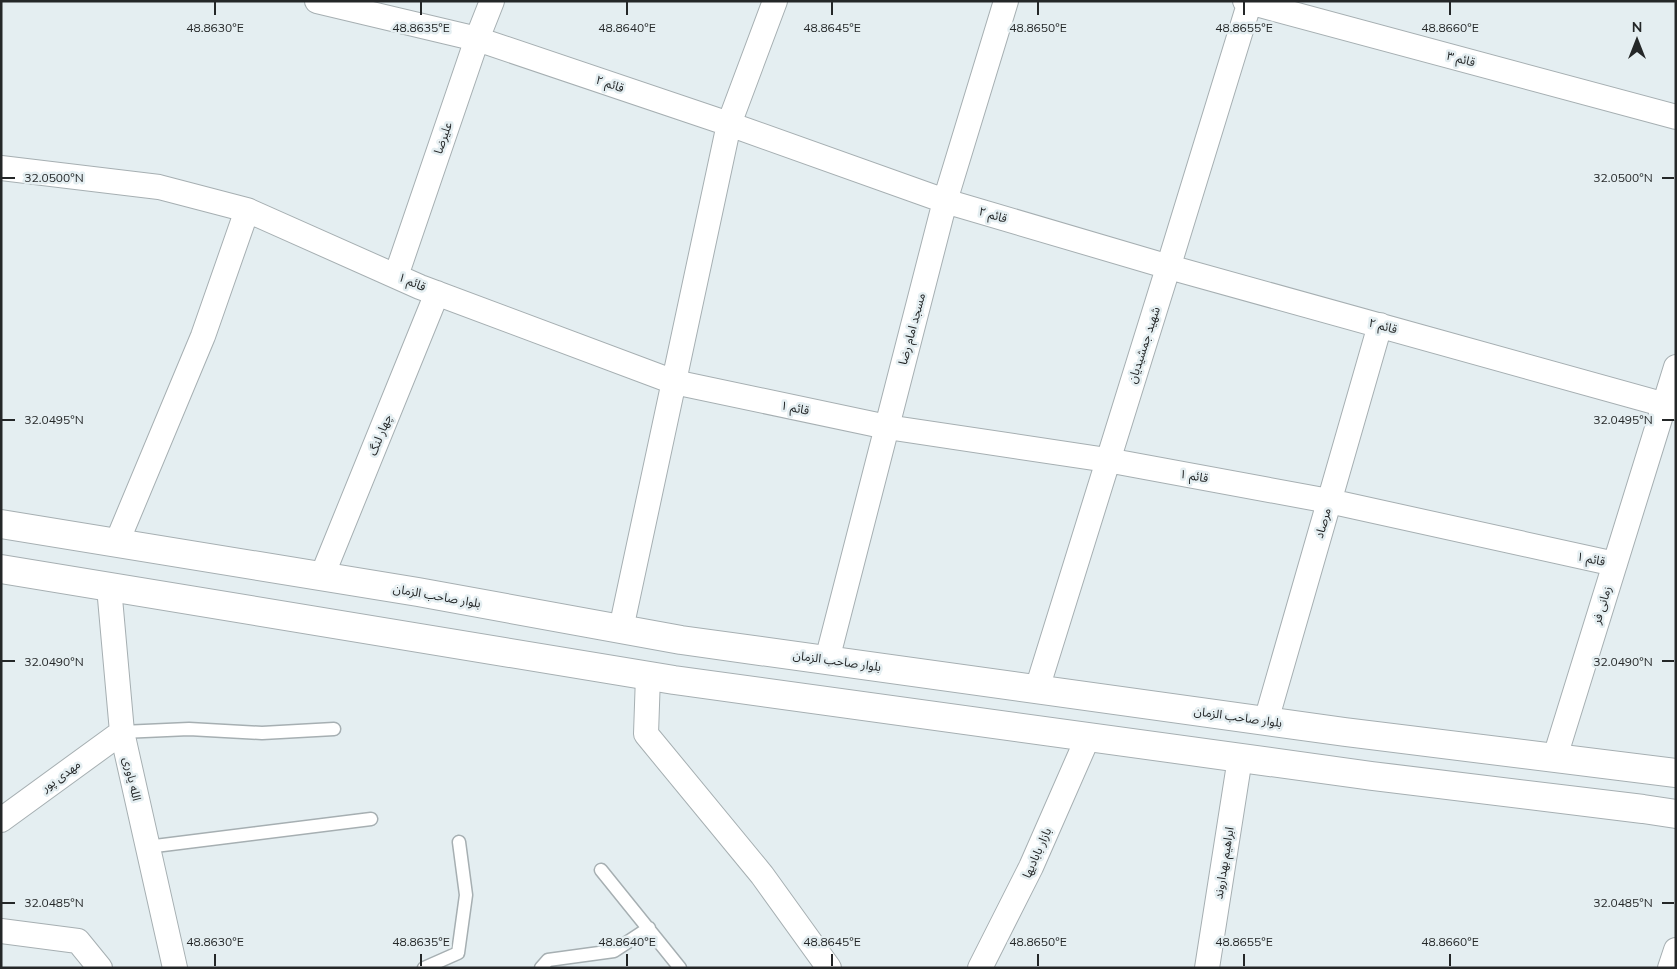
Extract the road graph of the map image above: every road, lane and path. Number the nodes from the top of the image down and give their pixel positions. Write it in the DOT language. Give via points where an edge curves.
graph roads {
  1 [pos="318,1"];
  2 [pos="492,1"];
  3 [pos="776,1"];
  4 [pos="1006,1"];
  5 [pos="1248,2"];
  6 [pos="477,39"];
  7 [pos="1676,117"];
  8 [pos="729,124"];
  9 [pos="1,168"];
  10 [pos="945,201"];
  11 [pos="247,210"];
  12 [pos="1169,267"];
  13 [pos="396,276"];
  14 [pos="437,293"];
  15 [pos="1380,326"];
  16 [pos="1676,367"];
  17 [pos="674,382"];
  18 [pos="1670,406"];
  19 [pos="887,427"];
  20 [pos="1107,460"];
  21 [pos="1329,501"];
  22 [pos="1,524"];
  23 [pos="117,542"];
  24 [pos="1615,564"];
  25 [pos="1,569"];
  26 [pos="322,576"];
  27 [pos="109,587"];
  28 [pos="621,629"];
  29 [pos="827,660"];
  30 [pos="648,676"];
  31 [pos="1037,689"];
  32 [pos="1095,697"];
  33 [pos="1266,721"];
  34 [pos="334,729"];
  35 [pos="122,732"];
  36 [pos="1088,737"];
  37 [pos="1555,757"];
  38 [pos="1240,758"];
  39 [pos="1676,773"];
  40 [pos="1676,814"];
  41 [pos="371,819"];
  42 [pos="1,820"];
  43 [pos="460,842"];
  44 [pos="147,847"];
  45 [pos="601,870"];
  46 [pos="649,928"];
  47 [pos="1,931"];
  48 [pos="1676,950"];
  49 [pos="438,961"];
  50 [pos="985,966"];
  51 [pos="100,968"];
  52 [pos="175,968"];
  53 [pos="424,968"];
  54 [pos="451,968"];
  55 [pos="541,968"];
  56 [pos="680,968"];
  57 [pos="829,968"];
  58 [pos="1207,968"];
  59 [pos="1670,968"];
  1 -- 6 [label="street, قائم ۲"];
  2 -- 6 [label="street, علیرضا"];
  3 -- 8 [label="street"];
  4 -- 10 [label="street, مسجد امام رضا"];
  5 -- 7 [label="street, قائم ۳"];
  5 -- 12 [label="street, شهید جمشیدیان"];
  6 -- 8 [label="street, قائم ۲"];
  6 -- 13 [label="street, علیرضا"];
  8 -- 10 [label="street, قائم ۲"];
  8 -- 17 [label="street"];
  9 -- 11 [label="street, قائم ۱" via="159,187"];
  10 -- 12 [label="street, قائم ۲"];
  10 -- 19 [label="street, مسجد امام رضا"];
  11 -- 13 [label="street, قائم ۱"];
  11 -- 23 [label="street" via="203,336"];
  12 -- 15 [label="street, قائم ۲"];
  12 -- 20 [label="street, شهید جمشیدیان"];
  13 -- 14 [label="street, قائم ۱"];
  14 -- 17 [label="street, قائم ۱"];
  14 -- 26 [label="street, چهار لنگ"];
  15 -- 18 [label="street, قائم ۲"];
  15 -- 21 [label="street, مرصاد"];
  16 -- 18 [label="street, زمانی فر"];
  17 -- 19 [label="street, قائم ۱"];
  17 -- 28 [label="street"];
  18 -- 24 [label="street, زمانی فر"];
  19 -- 20 [label="street, قائم ۱"];
  19 -- 29 [label="street, مسجد امام رضا"];
  20 -- 21 [label="street, قائم ۱"];
  20 -- 31 [label="street, شهید جمشیدیان"];
  21 -- 24 [label="street, قائم ۱"];
  21 -- 33 [label="street, مرصاد"];
  22 -- 23 [label="main road, بلوار صاحب الزمان"];
  23 -- 26 [label="main road, بلوار صاحب الزمان"];
  24 -- 37 [label="street, زمانی فر"];
  25 -- 27 [label="main road"];
  26 -- 28 [label="main road, بلوار صاحب الزمان"];
  27 -- 30 [label="main road"];
  27 -- 35 [label="street, الله یاوری"];
  28 -- 29 [label="main road, بلوار صاحب الزمان"];
  29 -- 31 [label="main road, بلوار صاحب الزمان"];
  30 -- 36 [label="main road"];
  30 -- 57 [label="street" via="646,734 762,875"];
  31 -- 32 [label="main road, بلوار صاحب الزمان"];
  32 -- 33 [label="main road, بلوار صاحب الزمان"];
  32 -- 36 [label="main road"];
  33 -- 37 [label="main road, بلوار صاحب الزمان"];
  34 -- 35 [label="lane" via="262,733 190,729"];
  35 -- 42 [label="street, مهدی پور"];
  35 -- 44 [label="street, الله یاوری"];
  36 -- 38 [label="main road"];
  36 -- 50 [label="street, بازار بابادیها"];
  37 -- 39 [label="main road, بلوار صاحب الزمان"];
  38 -- 40 [label="main road"];
  38 -- 58 [label="street, ابراهیم بهداروند"];
  41 -- 44 [label="lane"];
  43 -- 49 [label="lane" via="466,895 458,953"];
  44 -- 52 [label="street, الله یاوری"];
  45 -- 46 [label="lane"];
  46 -- 55 [label="lane" via="614,951 548,960"];
  46 -- 56 [label="lane"];
  47 -- 51 [label="street" via="78,940"];
  48 -- 59 [label="street"];
  49 -- 53 [label="lane"];
  49 -- 54 [label="lane"];
}
